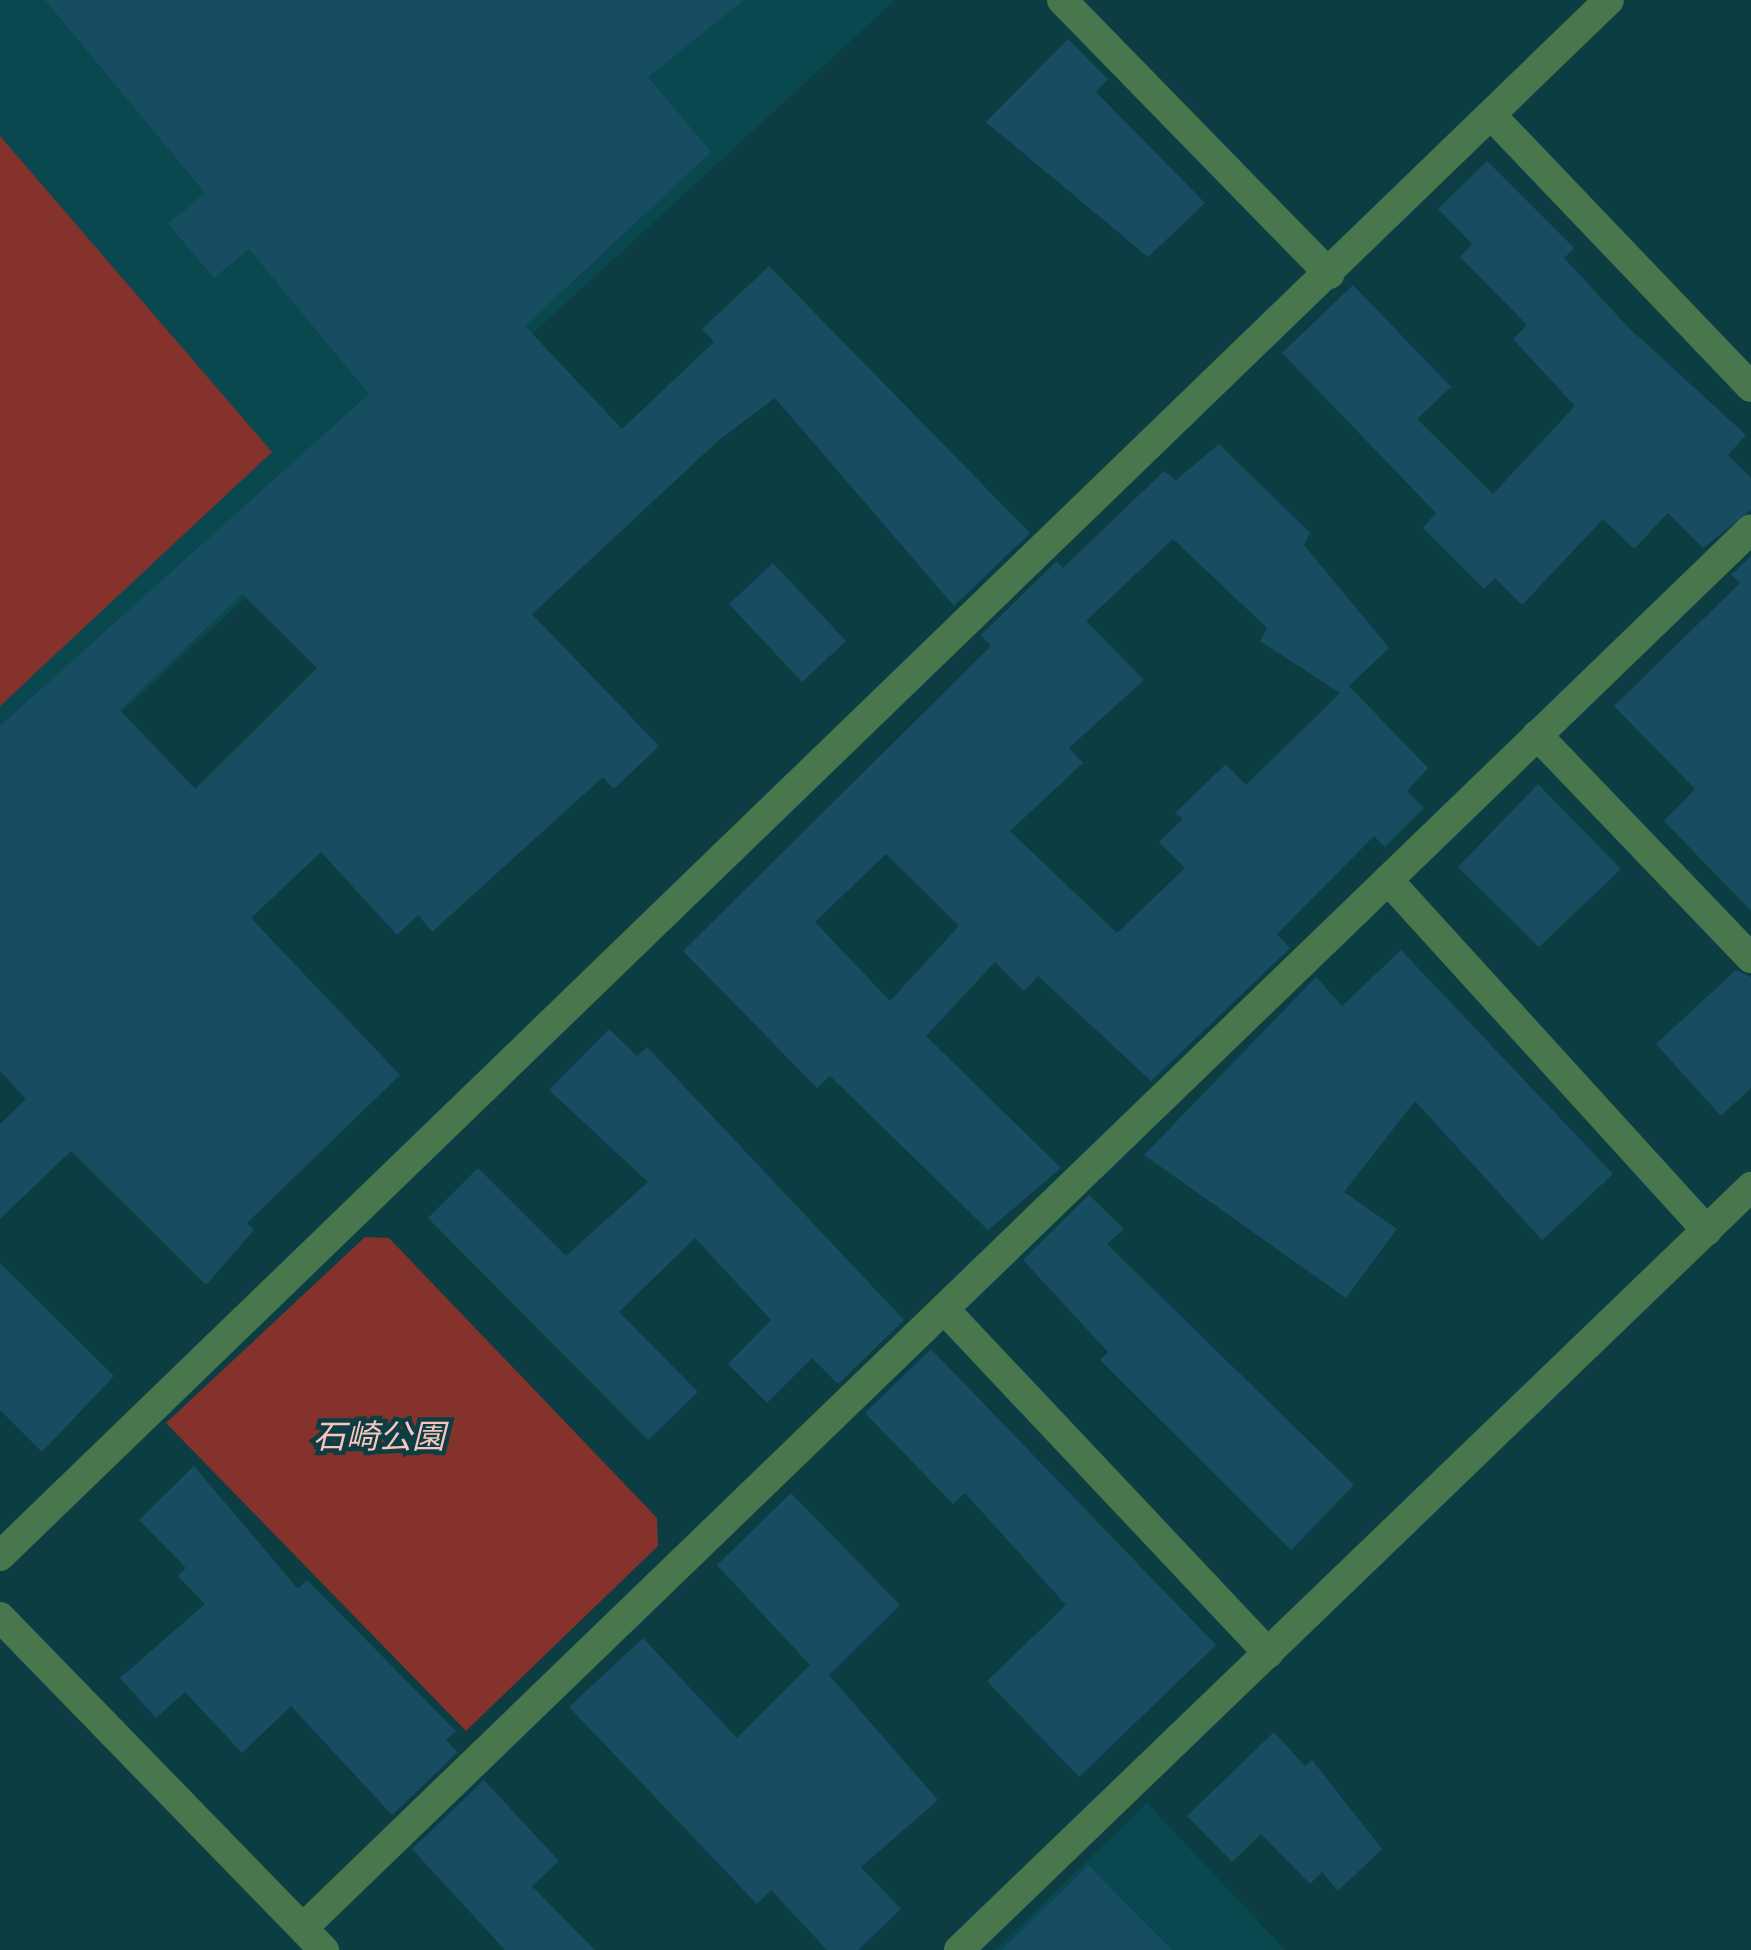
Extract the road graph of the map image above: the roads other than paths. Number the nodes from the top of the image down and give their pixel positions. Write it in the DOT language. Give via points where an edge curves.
graph roads {
  1 [pos="1062,0"];
  2 [pos="1609,0"];
  3 [pos="1491,115"];
  4 [pos="1329,274"];
  5 [pos="1751,387"];
  6 [pos="1751,529"];
  7 [pos="1537,735"];
  8 [pos="1388,880"];
  9 [pos="1751,958"];
  10 [pos="1751,1187"];
  11 [pos="1707,1230"];
  12 [pos="944,1309"];
  13 [pos="0,1556"];
  14 [pos="0,1617"];
  15 [pos="1268,1652"];
  16 [pos="314,1939"];
  17 [pos="958,1950"];
  1 -- 4 [label="street"];
  2 -- 3 [label="street"];
  3 -- 4 [label="street"];
  3 -- 5 [label="street"];
  4 -- 13 [label="street"];
  6 -- 7 [label="street"];
  7 -- 8 [label="street"];
  7 -- 9 [label="street"];
  8 -- 11 [label="street"];
  8 -- 12 [label="street"];
  10 -- 11 [label="street"];
  11 -- 15 [label="street"];
  12 -- 15 [label="street"];
  12 -- 16 [label="street"];
  14 -- 16 [label="street"];
  15 -- 17 [label="street"];
}
